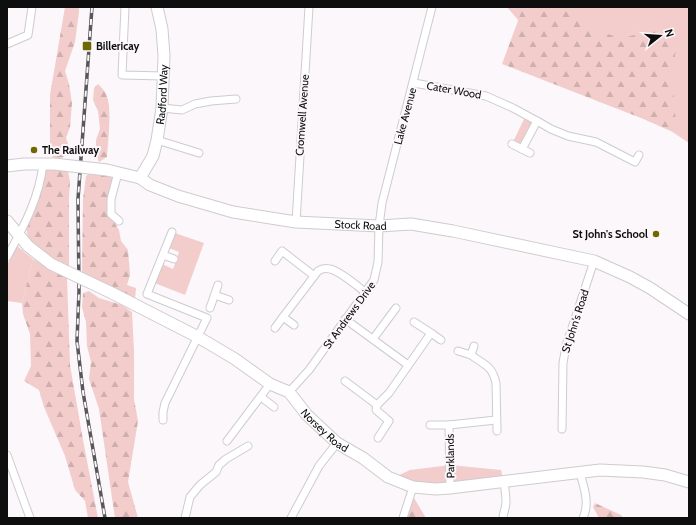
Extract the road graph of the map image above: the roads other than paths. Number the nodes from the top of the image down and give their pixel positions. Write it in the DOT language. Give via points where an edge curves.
graph roads {
  1 [pos="32,7"];
  2 [pos="157,7"];
  3 [pos="309,7"];
  4 [pos="432,7"];
  5 [pos="125,8"];
  6 [pos="7,44"];
  7 [pos="164,76"];
  8 [pos="414,83"];
  9 [pos="236,100"];
  10 [pos="162,108"];
  11 [pos="537,121"];
  12 [pos="157,140"];
  13 [pos="512,144"];
  14 [pos="522,149"];
  15 [pos="199,153"];
  16 [pos="530,153"];
  17 [pos="639,155"];
  18 [pos="48,163"];
  19 [pos="7,166"];
  20 [pos="112,172"];
  21 [pos="140,178"];
  22 [pos="7,221"];
  23 [pos="119,221"];
  24 [pos="296,222"];
  25 [pos="379,226"];
  26 [pos="172,232"];
  27 [pos="18,235"];
  28 [pos="163,255"];
  29 [pos="7,257"];
  30 [pos="174,259"];
  31 [pos="275,261"];
  32 [pos="594,261"];
  33 [pos="313,275"];
  34 [pos="218,285"];
  35 [pos="365,292"];
  36 [pos="215,295"];
  37 [pos="229,300"];
  38 [pos="396,308"];
  39 [pos="208,314"];
  40 [pos="689,314"];
  41 [pos="283,317"];
  42 [pos="345,319"];
  43 [pos="414,322"];
  44 [pos="294,325"];
  45 [pos="275,328"];
  46 [pos="431,333"];
  47 [pos="198,337"];
  48 [pos="373,339"];
  49 [pos="441,340"];
  50 [pos="474,346"];
  51 [pos="458,351"];
  52 [pos="471,355"];
  53 [pos="408,365"];
  54 [pos="344,381"];
  55 [pos="270,384"];
  56 [pos="289,392"];
  57 [pos="261,398"];
  58 [pos="377,405"];
  59 [pos="274,407"];
  60 [pos="163,420"];
  61 [pos="496,420"];
  62 [pos="430,425"];
  63 [pos="449,425"];
  64 [pos="562,429"];
  65 [pos="497,431"];
  66 [pos="378,438"];
  67 [pos="227,441"];
  68 [pos="336,443"];
  69 [pos="248,446"];
  70 [pos="7,455"];
  71 [pos="580,473"];
  72 [pos="504,482"];
  73 [pos="689,482"];
  74 [pos="413,486"];
  75 [pos="450,488"];
  76 [pos="30,518"];
  77 [pos="185,518"];
  78 [pos="291,518"];
  79 [pos="403,518"];
  80 [pos="503,518"];
  81 [pos="583,518"];
  1 -- 6 [label="street" via="28,34"];
  2 -- 7 [label="street, Radford Way" via="162,29"];
  3 -- 24 [label="street, Cromwell Avenue"];
  4 -- 8 [label="street, Lake Avenue"];
  5 -- 7 [label="street" via="122,75"];
  7 -- 10 [label="street, Radford Way"];
  8 -- 11 [label="street, Cater Wood" via="486,96"];
  8 -- 25 [label="street, Lake Avenue" via="382,203"];
  9 -- 10 [label="street" via="211,101 182,110"];
  10 -- 12 [label="street, Radford Way"];
  11 -- 14 [label="street"];
  11 -- 17 [label="street, Cater Wood" via="568,136 596,142 634,165"];
  12 -- 15 [label="street"];
  12 -- 21 [label="street, Radford Way" via="153,156"];
  13 -- 14 [label="street"];
  14 -- 16 [label="street"];
  18 -- 19 [label="street, Stock Road"];
  18 -- 20 [label="street, Stock Road, bridge"];
  18 -- 27 [label="street" via="32,208"];
  20 -- 21 [label="street, Stock Road"];
  20 -- 23 [label="street" via="112,214"];
  21 -- 24 [label="street, Stock Road" via="150,186 232,212"];
  22 -- 27 [label="street, Norsey Road"];
  24 -- 25 [label="street, Stock Road"];
  25 -- 32 [label="street, Stock Road" via="411,224 433,227"];
  25 -- 35 [label="street, St Andrews Drive" via="377,269 374,280"];
  26 -- 28 [label="street"];
  27 -- 29 [label="street"];
  27 -- 47 [label="street, Norsey Road, bridge" via="51,264"];
  28 -- 30 [label="street"];
  28 -- 39 [label="street" via="147,294"];
  31 -- 33 [label="street" via="282,251"];
  32 -- 40 [label="street, Stock Road" via="650,288"];
  32 -- 64 [label="street, St John's Road" via="562,363"];
  33 -- 35 [label="street" via="323,269 330,269"];
  33 -- 41 [label="street"];
  34 -- 36 [label="street"];
  35 -- 42 [label="street, St Andrews Drive"];
  36 -- 37 [label="street"];
  36 -- 39 [label="street"];
  38 -- 48 [label="street"];
  39 -- 47 [label="street"];
  41 -- 44 [label="street"];
  41 -- 45 [label="street"];
  42 -- 48 [label="street"];
  42 -- 56 [label="street, St Andrews Drive" via="305,375"];
  43 -- 46 [label="street"];
  46 -- 49 [label="street"];
  46 -- 53 [label="street"];
  47 -- 55 [label="street, Norsey Road"];
  47 -- 60 [label="street" via="165,403"];
  48 -- 53 [label="street"];
  50 -- 52 [label="street"];
  51 -- 52 [label="street"];
  52 -- 61 [label="street" via="491,368 494,375"];
  53 -- 58 [label="street"];
  54 -- 58 [label="street"];
  55 -- 56 [label="street, Norsey Road"];
  55 -- 57 [label="street"];
  56 -- 68 [label="street, Norsey Road" via="307,415"];
  57 -- 59 [label="street"];
  57 -- 67 [label="street"];
  58 -- 66 [label="street" via="376,410 389,421"];
  61 -- 63 [label="street, Parklands"];
  61 -- 65 [label="street"];
  62 -- 63 [label="street, Parklands"];
  63 -- 75 [label="street, Parklands"];
  68 -- 74 [label="street, Norsey Road" via="364,458 388,478"];
  68 -- 78 [label="street" via="319,466"];
  69 -- 77 [label="street" via="226,459 216,472 195,490 190,497"];
  70 -- 76 [label="street"];
  71 -- 72 [label="street, Norsey Road"];
  71 -- 73 [label="street, Norsey Road" via="600,470 643,472"];
  71 -- 81 [label="street" via="587,503"];
  72 -- 75 [label="street, Norsey Road"];
  72 -- 80 [label="street" via="506,502"];
  74 -- 75 [label="street, Norsey Road"];
  74 -- 79 [label="street"];
}
